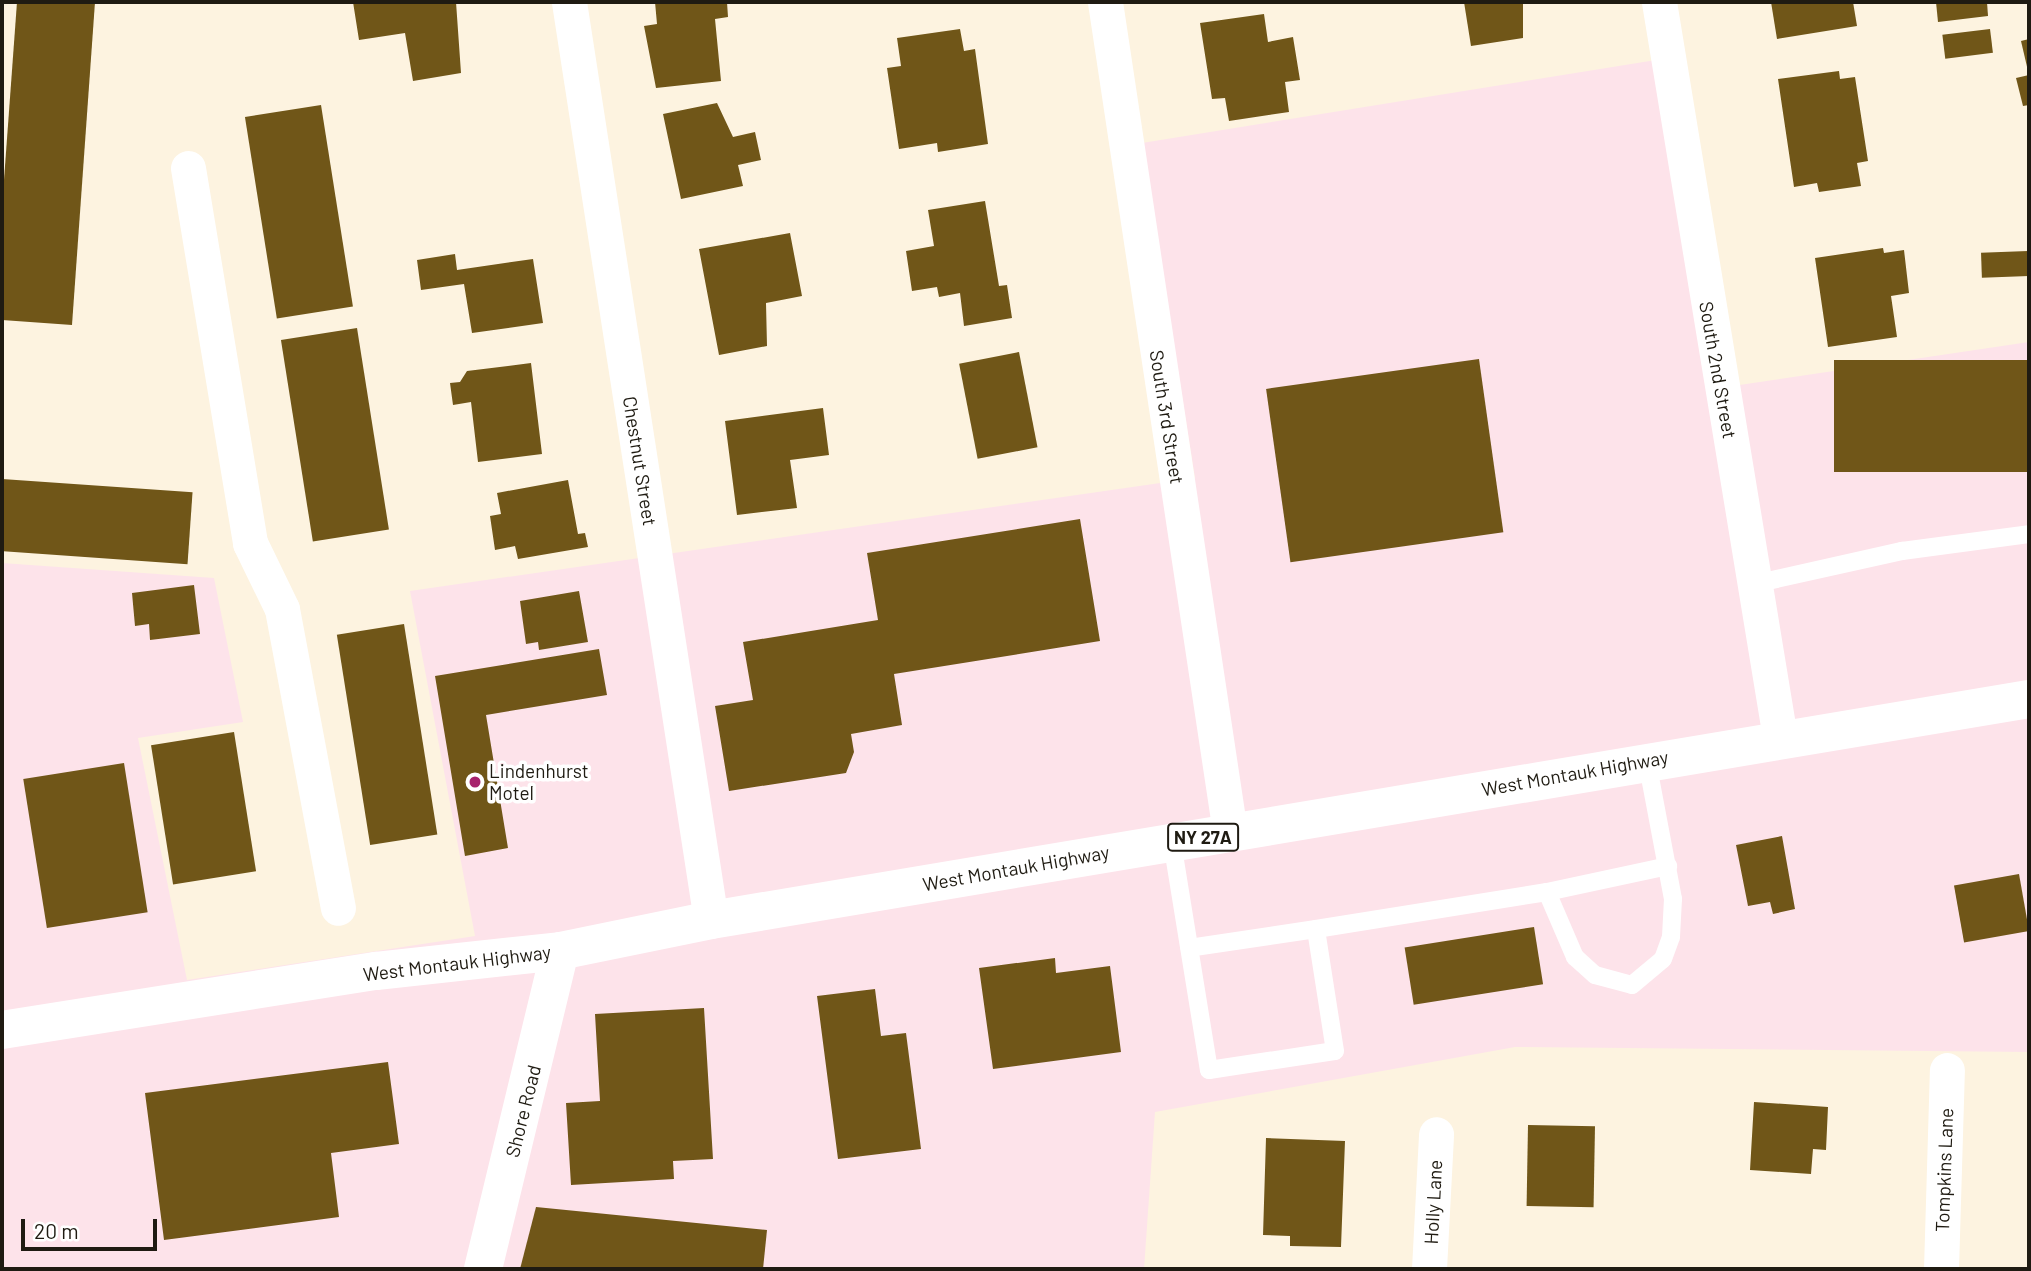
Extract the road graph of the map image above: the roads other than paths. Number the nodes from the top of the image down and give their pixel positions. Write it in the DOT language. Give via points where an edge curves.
graph roads {
  1 [pos="569,2"];
  2 [pos="1105,2"];
  3 [pos="1660,2"];
  4 [pos="188,168"];
  5 [pos="2029,534"];
  6 [pos="1754,584"];
  7 [pos="2029,699"];
  8 [pos="1780,738"];
  9 [pos="1647,761"];
  10 [pos="1230,832"];
  11 [pos="1172,842"];
  12 [pos="1668,866"];
  13 [pos="1547,892"];
  14 [pos="338,908"];
  15 [pos="711,919"];
  16 [pos="1316,929"];
  17 [pos="1189,948"];
  18 [pos="560,951"];
  19 [pos="2,1030"];
  20 [pos="1947,1070"];
  21 [pos="1436,1134"];
  22 [pos="483,1269"];
  23 [pos="1429,1269"];
  24 [pos="1941,1269"];
  1 -- 15 [label="street, Chestnut Street"];
  2 -- 10 [label="street, South 3rd Street"];
  3 -- 6 [label="street, South 2nd Street"];
  4 -- 14 [label="street" via="250,543 282,610"];
  5 -- 6 [label="lane" via="1902,551"];
  6 -- 8 [label="street, South 2nd Street"];
  7 -- 8 [label="main road, West Montauk Highway / NY 27A"];
  8 -- 9 [label="main road, West Montauk Highway / NY 27A"];
  9 -- 10 [label="main road, West Montauk Highway / NY 27A"];
  9 -- 12 [label="lane"];
  10 -- 11 [label="main road, West Montauk Highway / NY 27A"];
  11 -- 15 [label="main road, West Montauk Highway / NY 27A"];
  11 -- 17 [label="lane"];
  12 -- 13 [label="lane"];
  12 -- 13 [label="lane" via="1671,937 1663,959 1632,985 1594,975 1575,957"];
  13 -- 16 [label="lane"];
  15 -- 18 [label="main road, West Montauk Highway / NY 27A"];
  16 -- 17 [label="lane"];
  16 -- 17 [label="lane" via="1335,1051 1209,1070"];
  18 -- 19 [label="main road, West Montauk Highway / NY 27A" via="376,971"];
  18 -- 22 [label="main road, Shore Road"];
  20 -- 24 [label="street, Tompkins Lane"];
  21 -- 23 [label="street, Holly Lane"];
}
